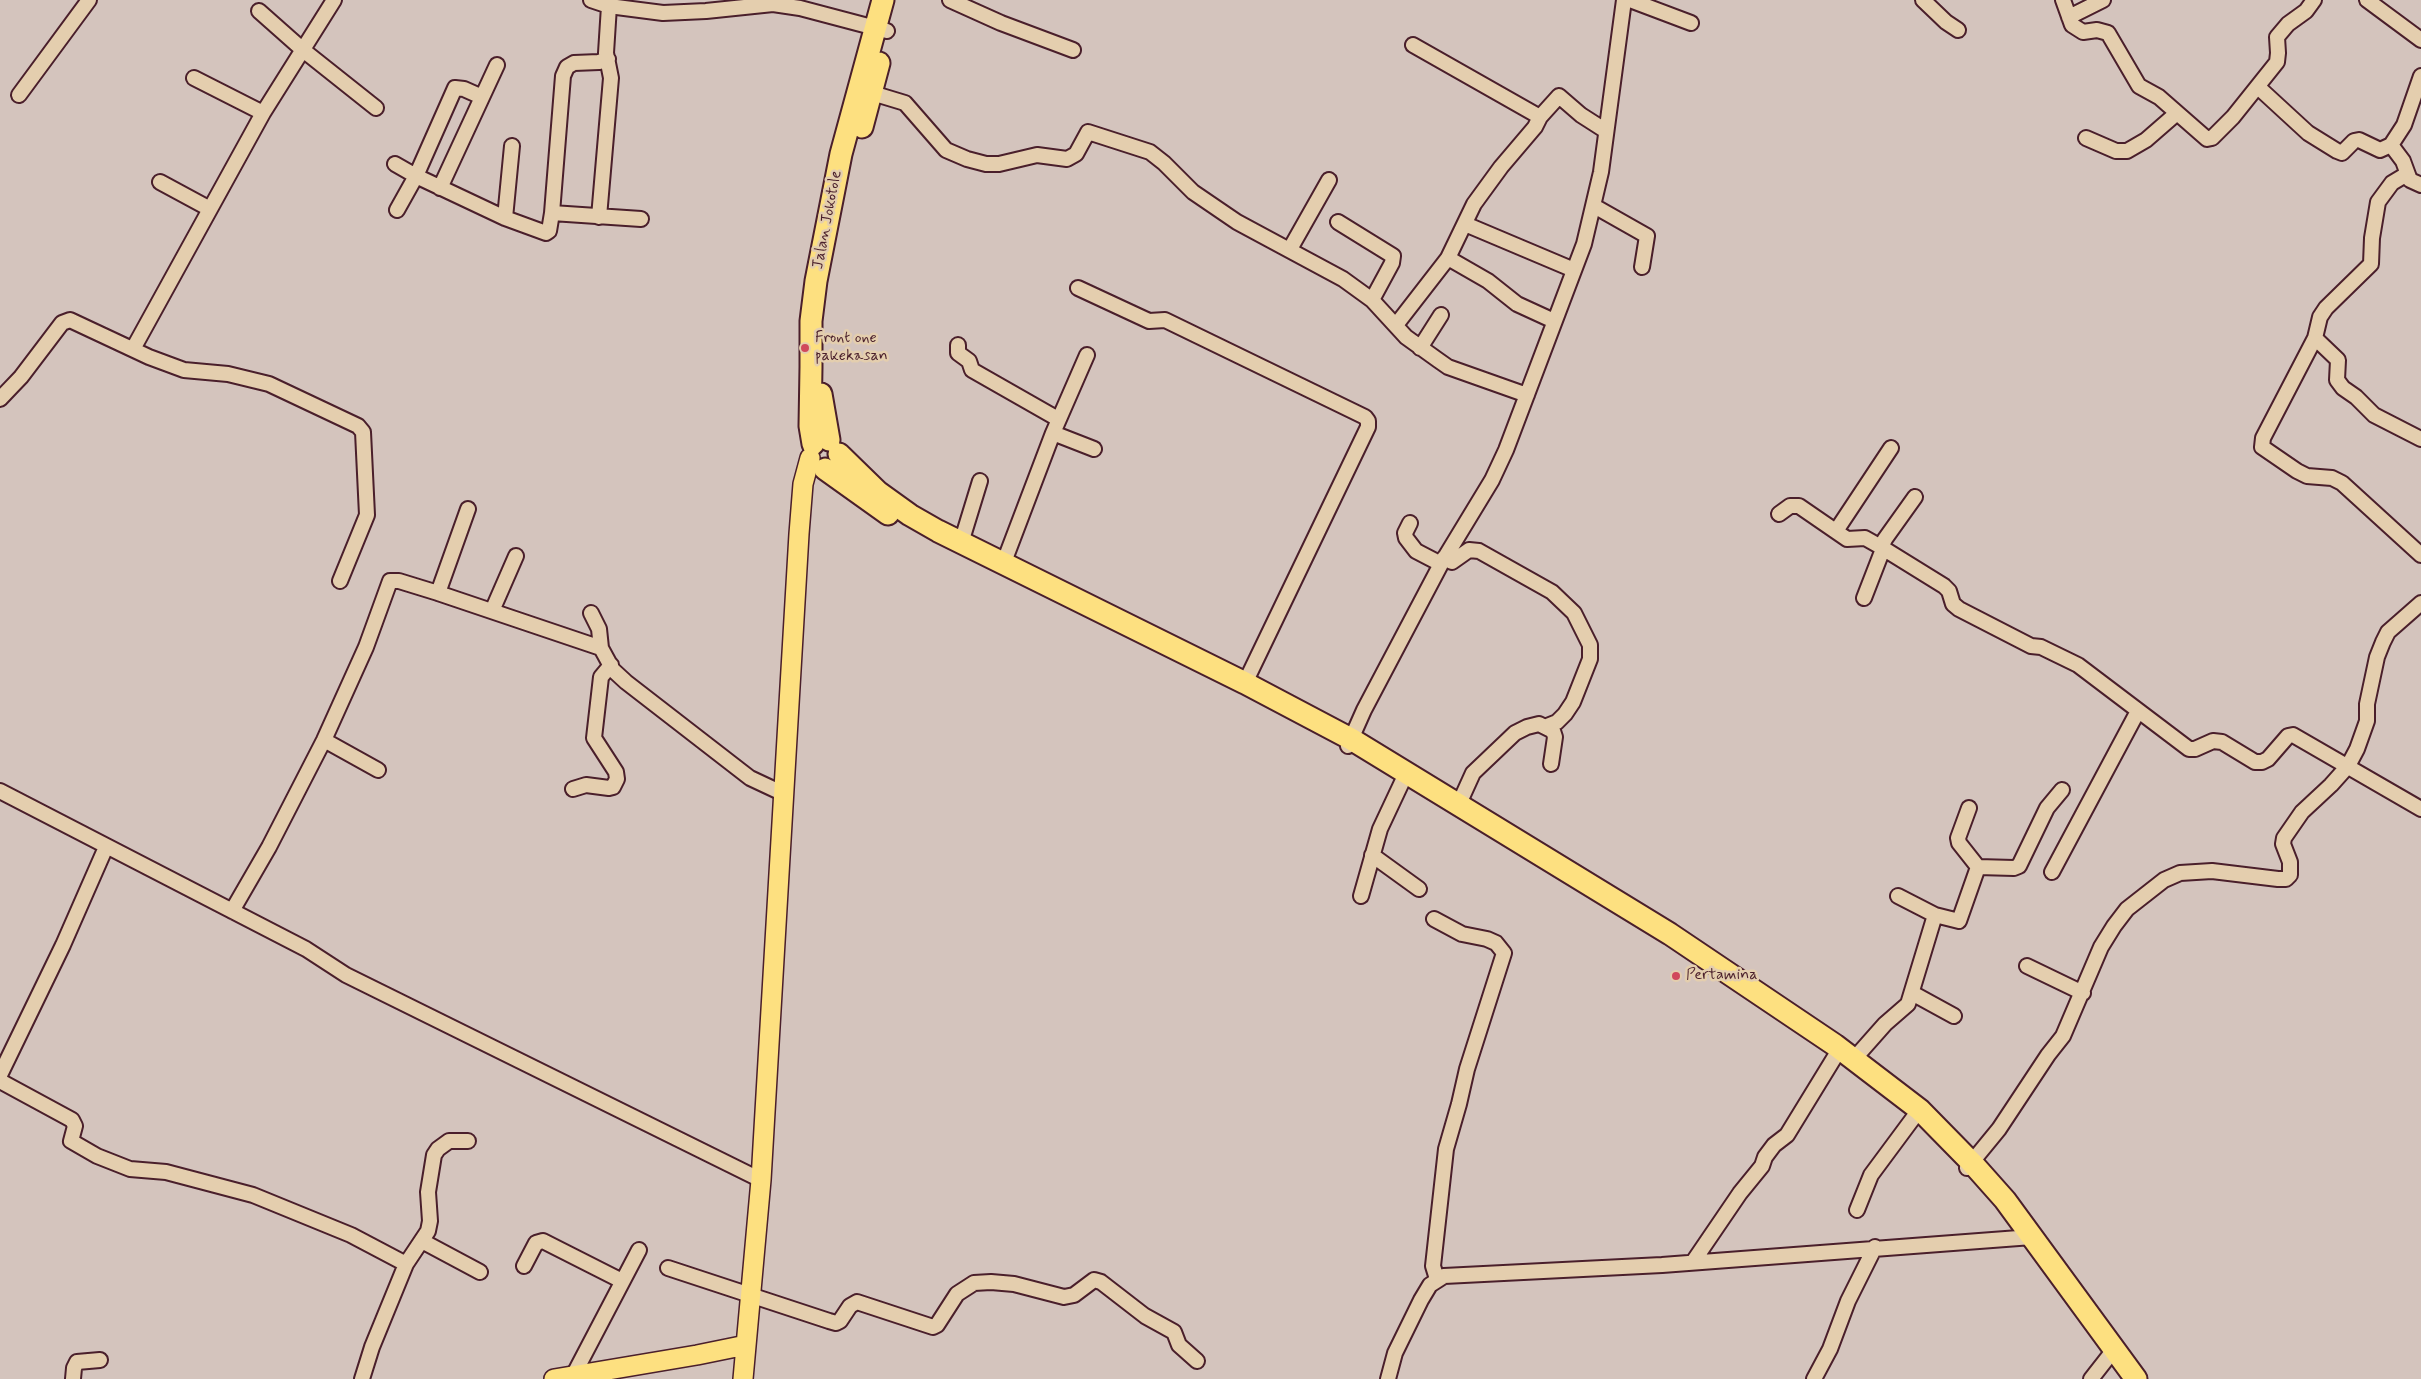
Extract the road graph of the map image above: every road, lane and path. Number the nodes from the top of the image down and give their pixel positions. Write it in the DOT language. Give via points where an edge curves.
graph roads {
  1 [pos="89,0"];
  2 [pos="334,0"];
  3 [pos="591,0"];
  4 [pos="883,0"];
  5 [pos="896,0"];
  6 [pos="950,0"];
  7 [pos="1624,0"];
  8 [pos="1630,0"];
  9 [pos="1923,0"];
  10 [pos="2063,0"];
  11 [pos="2103,0"];
  12 [pos="2314,0"];
  13 [pos="759,2"];
  14 [pos="2376,3"];
  15 [pos="609,6"];
  16 [pos="259,11"];
  17 [pos="2069,17"];
  18 [pos="1691,23"];
  19 [pos="881,30"];
  20 [pos="1958,30"];
  21 [pos="2421,40"];
  22 [pos="1413,45"];
  23 [pos="303,50"];
  24 [pos="1073,50"];
  25 [pos="608,59"];
  26 [pos="497,65"];
  27 [pos="2421,76"];
  28 [pos="194,78"];
  29 [pos="2258,87"];
  30 [pos="19,94"];
  31 [pos="872,94"];
  32 [pos="482,97"];
  33 [pos="376,108"];
  34 [pos="263,113"];
  35 [pos="2177,113"];
  36 [pos="1540,117"];
  37 [pos="1606,131"];
  38 [pos="2086,138"];
  39 [pos="2391,145"];
  40 [pos="512,146"];
  41 [pos="395,164"];
  42 [pos="2406,174"];
  43 [pos="416,176"];
  44 [pos="1329,180"];
  45 [pos="160,182"];
  46 [pos="2421,185"];
  47 [pos="440,188"];
  48 [pos="1594,206"];
  49 [pos="210,209"];
  50 [pos="397,210"];
  51 [pos="552,213"];
  52 [pos="600,217"];
  53 [pos="505,218"];
  54 [pos="641,219"];
  55 [pos="1338,222"];
  56 [pos="1465,224"];
  57 [pos="1290,249"];
  58 [pos="1448,258"];
  59 [pos="1642,267"];
  60 [pos="1574,270"];
  61 [pos="1078,288"];
  62 [pos="1372,300"];
  63 [pos="1441,314"];
  64 [pos="1554,321"];
  65 [pos="1396,325"];
  66 [pos="2315,338"];
  67 [pos="958,345"];
  68 [pos="1420,348"];
  69 [pos="133,349"];
  70 [pos="1087,355"];
  71 [pos="1527,395"];
  72 [pos="0,399"];
  73 [pos="1058,420"];
  74 [pos="1052,433"];
  75 [pos="2421,439"];
  76 [pos="1891,448"];
  77 [pos="1094,449"];
  78 [pos="823,456"];
  79 [pos="980,481"];
  80 [pos="1915,498"];
  81 [pos="468,508"];
  82 [pos="1780,514"];
  83 [pos="1410,523"];
  84 [pos="1836,531"];
  85 [pos="961,543"];
  86 [pos="1882,548"];
  87 [pos="2421,555"];
  88 [pos="516,556"];
  89 [pos="1443,561"];
  90 [pos="1004,562"];
  91 [pos="340,581"];
  92 [pos="438,593"];
  93 [pos="1864,598"];
  94 [pos="2421,602"];
  95 [pos="1083,607"];
  96 [pos="492,610"];
  97 [pos="591,613"];
  98 [pos="601,648"];
  99 [pos="611,665"];
  100 [pos="1245,683"];
  101 [pos="2138,711"];
  102 [pos="1547,726"];
  103 [pos="324,740"];
  104 [pos="1350,743"];
  105 [pos="1551,764"];
  106 [pos="2348,766"];
  107 [pos="378,770"];
  108 [pos="1403,780"];
  109 [pos="573,789"];
  110 [pos="2062,790"];
  111 [pos="0,791"];
  112 [pos="782,793"];
  113 [pos="1458,806"];
  114 [pos="1968,808"];
  115 [pos="2421,809"];
  116 [pos="106,847"];
  117 [pos="1372,855"];
  118 [pos="1978,867"];
  119 [pos="2052,872"];
  120 [pos="1419,889"];
  121 [pos="1361,896"];
  122 [pos="1898,896"];
  123 [pos="232,911"];
  124 [pos="1935,915"];
  125 [pos="1434,918"];
  126 [pos="2027,966"];
  127 [pos="1912,993"];
  128 [pos="2083,993"];
  129 [pos="1954,1016"];
  130 [pos="1845,1057"];
  131 [pos="0,1075"];
  132 [pos="0,1081"];
  133 [pos="1914,1117"];
  134 [pos="468,1142"];
  135 [pos="1970,1166"];
  136 [pos="761,1180"];
  137 [pos="1858,1210"];
  138 [pos="2028,1238"];
  139 [pos="422,1241"];
  140 [pos="1876,1247"];
  141 [pos="639,1250"];
  142 [pos="1692,1262"];
  143 [pos="406,1264"];
  144 [pos="524,1266"];
  145 [pos="668,1268"];
  146 [pos="480,1272"];
  147 [pos="1436,1279"];
  148 [pos="622,1281"];
  149 [pos="751,1296"];
  150 [pos="746,1344"];
  151 [pos="2109,1356"];
  152 [pos="100,1360"];
  153 [pos="1197,1361"];
  154 [pos="573,1376"];
  155 [pos="72,1379"];
  156 [pos="362,1379"];
  157 [pos="554,1379"];
  158 [pos="743,1379"];
  159 [pos="1388,1379"];
  160 [pos="1814,1379"];
  161 [pos="2091,1379"];
  162 [pos="2126,1379"];
  163 [pos="2136,1379"];
  1 -- 30 [label="street"];
  2 -- 23 [label="street"];
  3 -- 15 [label="street"];
  4 -- 19 [label="highway, Jalan Jokotole"];
  5 -- 19 [label="highway, Jalan Jokotole"];
  6 -- 24 [label="street"];
  7 -- 37 [label="street"];
  8 -- 18 [label="street"];
  9 -- 20 [label="street"];
  10 -- 17 [label="street"];
  11 -- 17 [label="street"];
  12 -- 29 [label="street" via="2277,37 2277,62"];
  13 -- 15 [label="street" via="706,11 663,13"];
  13 -- 19 [label="street" via="793,7"];
  14 -- 21 [label="street"];
  15 -- 25 [label="street"];
  16 -- 23 [label="street"];
  17 -- 35 [label="street" via="2072,25 2083,32 2097,30 2108,33 2139,86 2159,97"];
  19 -- 31 [label="highway, Jalan Jokotole"];
  19 -- 78 [label="highway, Jalan Jokotole" via="839,163 816,280 811,322 810,426"];
  22 -- 36 [label="street"];
  23 -- 33 [label="street"];
  23 -- 34 [label="street"];
  25 -- 51 [label="street" via="574,63 567,67 563,76"];
  25 -- 52 [label="street" via="611,78"];
  26 -- 32 [label="street"];
  27 -- 39 [label="street" via="2404,125"];
  28 -- 34 [label="street"];
  29 -- 35 [label="street" via="2212,138 2203,137"];
  29 -- 39 [label="street" via="2308,133 2342,153 2358,140 2380,150"];
  31 -- 57 [label="street" via="905,103 946,150 986,164 1037,155 1067,159 1076,154 1088,132 1150,152 1193,192 1252,231"];
  31 -- 78 [label="highway, Jalan Jokotole" via="838,228 824,306 820,383"];
  32 -- 43 [label="street" via="455,88"];
  32 -- 47 [label="street"];
  34 -- 49 [label="street"];
  35 -- 38 [label="street" via="2146,140 2127,151 2116,151"];
  36 -- 37 [label="street" via="1559,96"];
  36 -- 56 [label="street" via="1535,128 1474,204"];
  37 -- 48 [label="street"];
  39 -- 42 [label="street" via="2403,161"];
  40 -- 53 [label="street"];
  41 -- 43 [label="street"];
  42 -- 46 [label="street" via="2412,182"];
  42 -- 66 [label="street" via="2392,183 2378,202 2370,264 2326,308 2320,317"];
  43 -- 47 [label="street"];
  43 -- 50 [label="street"];
  44 -- 57 [label="street"];
  45 -- 49 [label="street"];
  47 -- 53 [label="street"];
  48 -- 59 [label="street" via="1648,236"];
  48 -- 60 [label="street"];
  49 -- 69 [label="street"];
  51 -- 52 [label="street"];
  51 -- 53 [label="street" via="546,233"];
  52 -- 54 [label="street"];
  55 -- 62 [label="street" via="1393,256"];
  56 -- 58 [label="street"];
  56 -- 60 [label="street"];
  57 -- 62 [label="street" via="1343,279"];
  58 -- 64 [label="street" via="1488,281 1517,304"];
  58 -- 65 [label="street"];
  60 -- 64 [label="street"];
  61 -- 100 [label="street" via="1149,320 1165,320 1368,421 1368,427"];
  62 -- 65 [label="street"];
  63 -- 68 [label="street"];
  64 -- 71 [label="street"];
  65 -- 68 [label="street"];
  66 -- 75 [label="street" via="2338,360 2337,380 2343,388 2374,415"];
  66 -- 87 [label="street" via="2263,438 2262,447 2307,476 2332,478 2342,483"];
  67 -- 73 [label="street" via="956,351 969,361 972,370"];
  68 -- 71 [label="street" via="1448,367"];
  69 -- 72 [label="street" via="66,320"];
  69 -- 91 [label="street" via="184,370 228,374 270,384 358,426 363,432 367,515"];
  70 -- 73 [label="street"];
  71 -- 89 [label="street" via="1492,480"];
  73 -- 74 [label="street"];
  74 -- 77 [label="street"];
  74 -- 90 [label="street"];
  76 -- 84 [label="street"];
  78 -- 85 [label="highway" via="910,515"];
  78 -- 95 [label="highway" via="864,499 937,543"];
  78 -- 112 [label="main road" via="801,499"];
  79 -- 85 [label="street"];
  80 -- 86 [label="street" via="1885,538"];
  81 -- 92 [label="street"];
  82 -- 84 [label="street" via="1794,505"];
  83 -- 89 [label="street" via="1404,533 1412,546"];
  84 -- 86 [label="street" via="1847,539 1865,538"];
  85 -- 90 [label="highway"];
  86 -- 93 [label="street"];
  86 -- 101 [label="street" via="1944,586 1959,609 2031,646 2041,647 2078,665"];
  88 -- 96 [label="street"];
  89 -- 102 [label="street" via="1452,562 1470,550 1479,551 1552,592 1574,613 1590,645 1590,659 1565,714"];
  89 -- 104 [label="street"];
  90 -- 95 [label="highway"];
  92 -- 96 [label="street"];
  92 -- 103 [label="street" via="390,581 366,647"];
  94 -- 106 [label="street" via="2388,632 2382,642 2376,657 2364,735"];
  95 -- 100 [label="highway"];
  95 -- 104 [label="highway"];
  96 -- 98 [label="street"];
  97 -- 98 [label="street" via="600,629"];
  98 -- 99 [label="street"];
  99 -- 109 [label="street" via="601,677 594,738 616,772 617,779 614,787 586,785"];
  99 -- 112 [label="street" via="626,682 678,720 705,745 750,778"];
  100 -- 104 [label="highway"];
  101 -- 106 [label="street" via="2189,749 2213,741 2222,742 2255,762 2262,762 2288,736 2293,735"];
  101 -- 119 [label="street"];
  102 -- 105 [label="street" via="1555,737"];
  102 -- 113 [label="street" via="1540,724 1515,733 1473,773"];
  103 -- 107 [label="street"];
  103 -- 123 [label="street"];
  104 -- 108 [label="highway"];
  104 -- 113 [label="highway"];
  106 -- 115 [label="street"];
  106 -- 128 [label="street" via="2289,827 2283,844 2290,862 2290,876 2286,879 2196,870 2164,880 2132,904 2114,926"];
  108 -- 117 [label="street" via="1380,829"];
  108 -- 130 [label="highway" via="1667,940"];
  110 -- 118 [label="street" via="2046,808 2018,866"];
  111 -- 116 [label="street"];
  112 -- 136 [label="main road"];
  113 -- 130 [label="highway" via="1670,934"];
  114 -- 118 [label="street" via="1958,838"];
  116 -- 123 [label="street"];
  116 -- 131 [label="street"];
  117 -- 120 [label="street"];
  117 -- 121 [label="street"];
  118 -- 124 [label="street" via="1958,922"];
  122 -- 124 [label="street"];
  123 -- 136 [label="street" via="306,949 346,975"];
  124 -- 127 [label="street"];
  125 -- 147 [label="street" via="1462,934 1496,943 1504,953 1467,1069 1446,1149 1434,1266"];
  126 -- 128 [label="street"];
  127 -- 129 [label="street"];
  127 -- 130 [label="street" via="1908,1004"];
  128 -- 135 [label="street" via="2063,1036"];
  130 -- 133 [label="highway"];
  130 -- 135 [label="highway" via="1920,1110"];
  130 -- 142 [label="street" via="1787,1135 1765,1157 1762,1166"];
  132 -- 143 [label="street" via="72,1120 75,1126 71,1141 97,1156 130,1170 166,1172 253,1195 351,1235"];
  133 -- 135 [label="highway"];
  133 -- 137 [label="street" via="1871,1175"];
  134 -- 139 [label="street" via="449,1142 438,1148 434,1155 428,1192 430,1221"];
  135 -- 138 [label="highway"];
  136 -- 149 [label="main road"];
  138 -- 140 [label="street"];
  138 -- 151 [label="highway"];
  138 -- 163 [label="highway"];
  139 -- 143 [label="street"];
  139 -- 146 [label="street"];
  140 -- 142 [label="street"];
  140 -- 160 [label="street"];
  141 -- 148 [label="street"];
  142 -- 147 [label="street" via="1472,1273"];
  143 -- 156 [label="street"];
  144 -- 148 [label="street" via="536,1243 543,1241"];
  145 -- 149 [label="street"];
  147 -- 159 [label="street" via="1420,1300 1401,1336"];
  148 -- 154 [label="street"];
  149 -- 150 [label="main road"];
  149 -- 153 [label="street" via="836,1323 858,1302 933,1327 957,1294 974,1284 1014,1284 1064,1297 1074,1295 1094,1280 1102,1282 1145,1316 1174,1332 1179,1345"];
  150 -- 154 [label="main road"];
  150 -- 158 [label="main road"];
  151 -- 161 [label="street"];
  151 -- 162 [label="highway"];
  152 -- 155 [label="street" via="80,1361 74,1368"];
  154 -- 157 [label="main road"];
}
